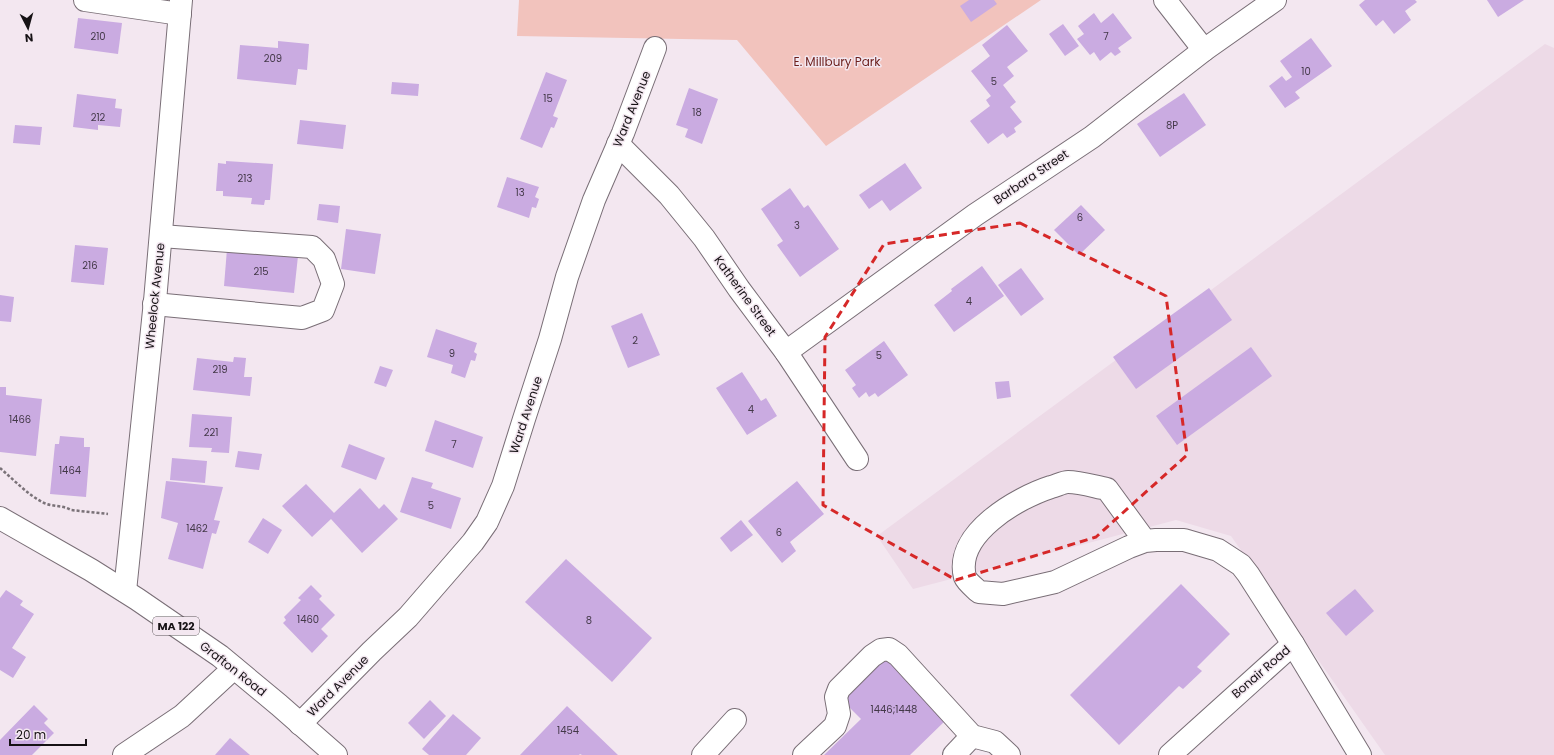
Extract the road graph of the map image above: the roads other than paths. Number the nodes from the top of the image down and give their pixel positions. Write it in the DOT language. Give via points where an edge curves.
graph roads {
  1 [pos="85,0"];
  2 [pos="1165,0"];
  3 [pos="1275,0"];
  4 [pos="180,7"];
  5 [pos="656,48"];
  6 [pos="1204,50"];
  7 [pos="618,144"];
  8 [pos="161,236"];
  9 [pos="154,304"];
  10 [pos="786,352"];
  11 [pos="857,459"];
  12 [pos="0,518"];
  13 [pos="1145,541"];
  14 [pos="125,591"];
  15 [pos="1293,644"];
  16 [pos="234,668"];
  17 [pos="735,720"];
  18 [pos="300,724"];
  19 [pos="972,736"];
  20 [pos="124,755"];
  21 [pos="336,755"];
  22 [pos="703,755"];
  23 [pos="804,755"];
  24 [pos="954,755"];
  25 [pos="1009,755"];
  26 [pos="1170,755"];
  27 [pos="1360,755"];
  1 -- 4 [label="main road"];
  2 -- 6 [label="main road"];
  3 -- 6 [label="main road, Barbara Street"];
  4 -- 8 [label="main road, Wheelock Avenue"];
  5 -- 7 [label="main road, Ward Avenue"];
  6 -- 10 [label="main road, Barbara Street" via="1092,137 975,215"];
  7 -- 10 [label="main road, Katherine Street" via="669,195 704,238"];
  7 -- 18 [label="main road, Ward Avenue" via="594,200 572,263 503,486 487,522 473,542 408,617"];
  8 -- 9 [label="main road, Wheelock Avenue"];
  8 -- 9 [label="main road" via="312,247 324,259 333,284 323,310 302,318"];
  9 -- 14 [label="main road, Wheelock Avenue"];
  10 -- 11 [label="main road, Katherine Street"];
  12 -- 14 [label="main road, Grafton Road / MA 122"];
  13 -- 13 [label="main road" via="1055,582 1003,594 979,592 966,578 963,562 968,546 981,529 1007,508 1034,492 1068,482 1107,489"];
  13 -- 15 [label="main road" via="1184,540 1218,550 1232,558 1248,574"];
  14 -- 16 [label="main road, Grafton Road / MA 122"];
  15 -- 26 [label="main road, Bonair Road"];
  15 -- 27 [label="main road, Bonair Road"];
  16 -- 18 [label="main road, Grafton Road / MA 122"];
  16 -- 20 [label="main road" via="182,716"];
  17 -- 22 [label="main road"];
  18 -- 21 [label="main road, Grafton Road / MA 122"];
  19 -- 23 [label="main road" via="898,655 889,649 881,650 872,656 839,689 836,697 839,714 834,726"];
  19 -- 24 [label="main road"];
  19 -- 25 [label="main road" via="995,742"];
}
